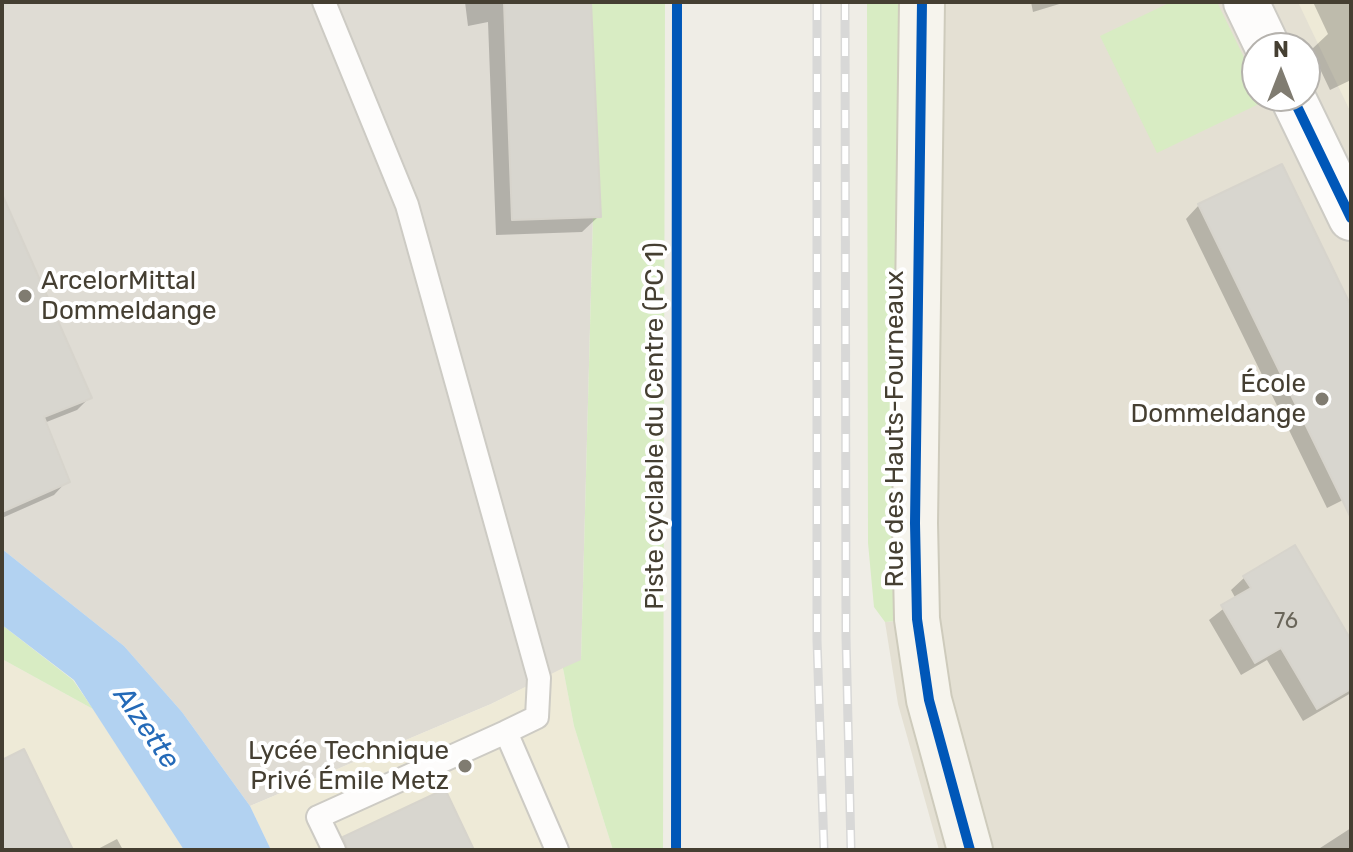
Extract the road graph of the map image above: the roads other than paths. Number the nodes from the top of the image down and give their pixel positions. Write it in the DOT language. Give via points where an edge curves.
graph roads {
  1 [pos="324,2"];
  2 [pos="922,2"];
  3 [pos="1246,2"];
  4 [pos="1260,32"];
  5 [pos="1300,112"];
  6 [pos="1351,218"];
  7 [pos="506,732"];
  8 [pos="334,850"];
  9 [pos="557,850"];
  10 [pos="970,850"];
  1 -- 7 [label="lane" via="407,205 539,678 537,717"];
  2 -- 10 [label="street, Rue des Hauts-Fourneaux" via="917,619 929,700"];
  3 -- 4 [label="street"];
  5 -- 6 [label="street"];
  7 -- 8 [label="lane" via="318,817"];
  7 -- 9 [label="lane"];
}
